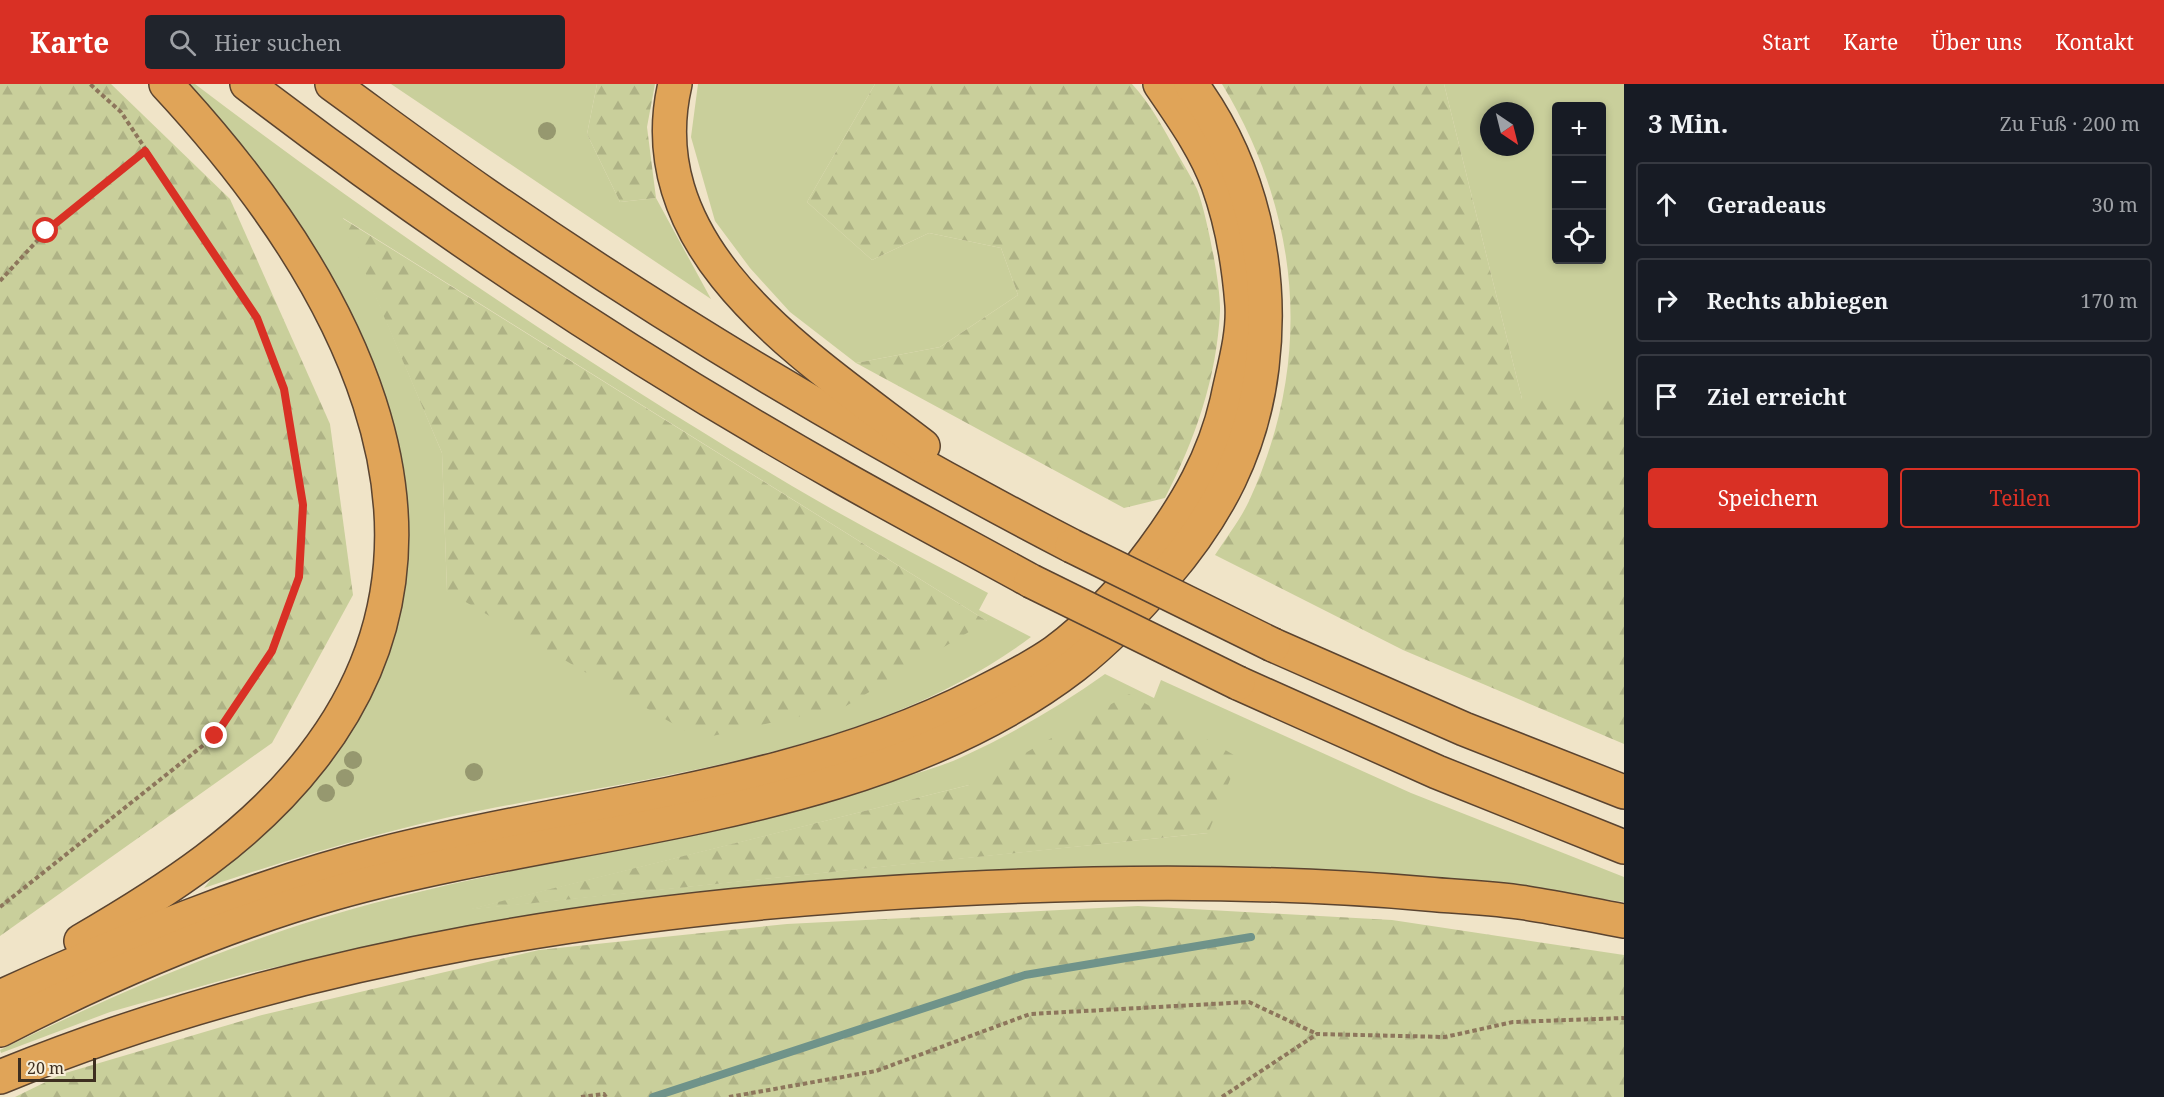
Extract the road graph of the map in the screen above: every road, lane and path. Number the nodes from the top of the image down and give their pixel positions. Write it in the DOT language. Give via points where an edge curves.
graph roads {
  1 [pos="90,84"];
  2 [pos="166,84"];
  3 [pos="247,84"];
  4 [pos="332,84"];
  5 [pos="675,84"];
  6 [pos="1160,84"];
  7 [pos="1191,84"];
  8 [pos="145,151"];
  9 [pos="0,281"];
  10 [pos="1015,516"];
  11 [pos="1624,792"];
  12 [pos="1624,847"];
  13 [pos="0,907"];
  14 [pos="1624,921"];
  15 [pos="0,989"];
  16 [pos="0,997"];
  17 [pos="1624,1018"];
  18 [pos="0,1030"];
  19 [pos="1317,1034"];
  20 [pos="0,1077"];
  21 [pos="605,1096"];
  22 [pos="581,1097"];
  23 [pos="729,1097"];
  24 [pos="1222,1097"];
  1 -- 8 [label="path" via="121,112"];
  2 -- 15 [label="highway" via="222,148 298,253 326,299 363,379 381,435 394,523 384,611 354,691 313,758 283,793 206,862"];
  3 -- 12 [label="highway, bridge" via="476,249 656,366 842,477 1031,581 1238,683 1437,772"];
  4 -- 10 [label="highway" via="487,195 659,309 835,416"];
  5 -- 10 [label="highway" via="669,127 673,175 694,231 730,281 811,360"];
  6 -- 16 [label="highway" via="1218,183 1242,308 1236,358 1209,460 1184,508 1132,578 1096,617 1053,653 941,714 820,758 325,869 217,904 116,944"];
  7 -- 18 [label="highway" via="1219,128 1239,172 1262,254 1266,310 1259,390 1246,441 1226,492 1192,545 1136,610 1075,665 1017,705 882,767 708,813 459,863 335,893 135,965"];
  8 -- 9 [label="path" via="46,231"];
  8 -- 13 [label="path" via="257,318 284,389 303,505 299,577 272,651 215,736"];
  10 -- 11 [label="highway, bridge" via="1273,645 1464,729"];
  14 -- 20 [label="highway" via="1524,903 1342,886 1151,883 868,893 707,908 548,930 389,959 122,1032"];
  17 -- 19 [label="path" via="1513,1022 1445,1037"];
  19 -- 23 [label="path" via="1250,1002 1030,1014 876,1071"];
  19 -- 24 [label="path"];
  21 -- 22 [label="path"];
}
